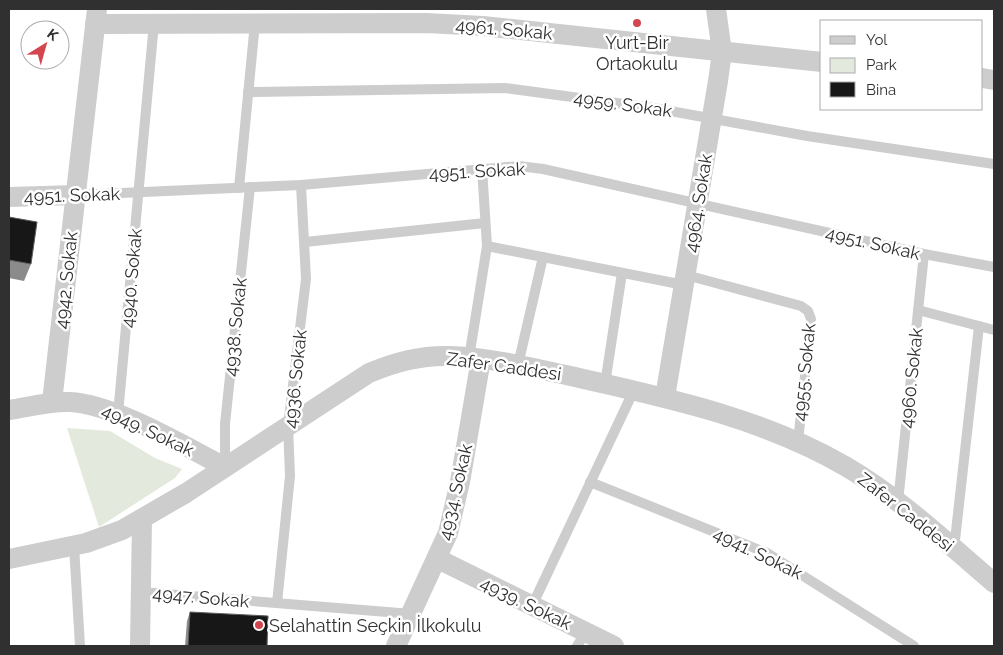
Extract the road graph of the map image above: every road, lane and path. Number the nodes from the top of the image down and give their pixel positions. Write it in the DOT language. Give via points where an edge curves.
graph roads {
  1 [pos="716,9"];
  2 [pos="96,16"];
  3 [pos="154,23"];
  4 [pos="255,23"];
  5 [pos="722,52"];
  6 [pos="820,62"];
  7 [pos="248,92"];
  8 [pos="712,118"];
  9 [pos="994,164"];
  10 [pos="482,168"];
  11 [pos="301,185"];
  12 [pos="250,187"];
  13 [pos="239,188"];
  14 [pos="139,192"];
  15 [pos="76,195"];
  16 [pos="9,197"];
  17 [pos="698,204"];
  18 [pos="485,223"];
  19 [pos="306,242"];
  20 [pos="487,246"];
  21 [pos="924,254"];
  22 [pos="543,257"];
  23 [pos="994,267"];
  24 [pos="622,273"];
  25 [pos="685,280"];
  26 [pos="918,310"];
  27 [pos="979,326"];
  28 [pos="994,330"];
  29 [pos="475,359"];
  30 [pos="518,365"];
  31 [pos="605,384"];
  32 [pos="634,390"];
  33 [pos="666,397"];
  34 [pos="52,402"];
  35 [pos="9,410"];
  36 [pos="118,414"];
  37 [pos="288,426"];
  38 [pos="798,442"];
  39 [pos="225,467"];
  40 [pos="590,482"];
  41 [pos="898,502"];
  42 [pos="142,519"];
  43 [pos="74,546"];
  44 [pos="954,549"];
  45 [pos="9,559"];
  46 [pos="438,559"];
  47 [pos="994,583"];
  48 [pos="141,592"];
  49 [pos="277,603"];
  50 [pos="532,606"];
  51 [pos="412,614"];
  52 [pos="581,639"];
  53 [pos="80,646"];
  54 [pos="140,646"];
  55 [pos="396,646"];
  56 [pos="614,646"];
  57 [pos="914,646"];
  1 -- 5 [label="street, 4964. Sokak"];
  2 -- 3 [label="street, 4961. Sokak"];
  2 -- 15 [label="street, 4942. Sokak"];
  3 -- 4 [label="street, 4961. Sokak"];
  3 -- 14 [label="lane, 4940. Sokak"];
  4 -- 5 [label="street, 4961. Sokak" via="426,23"];
  4 -- 7 [label="lane"];
  5 -- 6 [label="street, 4961. Sokak"];
  5 -- 8 [label="street, 4964. Sokak"];
  7 -- 8 [label="lane, 4959. Sokak" via="505,88"];
  7 -- 13 [label="lane"];
  8 -- 9 [label="lane, 4959. Sokak"];
  8 -- 17 [label="street, 4964. Sokak"];
  10 -- 11 [label="lane, 4951. Sokak"];
  10 -- 17 [label="lane, 4951. Sokak" via="531,167"];
  10 -- 18 [label="lane, 4934. Sokak"];
  11 -- 12 [label="lane, 4951. Sokak"];
  11 -- 19 [label="lane, 4936. Sokak"];
  12 -- 13 [label="lane, 4951. Sokak"];
  12 -- 39 [label="lane, 4938. Sokak" via="225,424"];
  13 -- 14 [label="lane, 4951. Sokak"];
  14 -- 15 [label="lane, 4951. Sokak"];
  14 -- 36 [label="lane, 4940. Sokak"];
  15 -- 16 [label="street, 4951. Sokak"];
  15 -- 34 [label="street, 4942. Sokak"];
  17 -- 21 [label="lane, 4951. Sokak"];
  17 -- 25 [label="street, 4964. Sokak"];
  18 -- 19 [label="lane"];
  18 -- 20 [label="lane, 4934. Sokak"];
  19 -- 37 [label="lane, 4936. Sokak" via="305,298"];
  20 -- 22 [label="lane, 4955. Sokak"];
  20 -- 29 [label="lane, 4934. Sokak"];
  21 -- 23 [label="lane, 4951. Sokak"];
  21 -- 26 [label="lane, 4960. Sokak"];
  22 -- 24 [label="lane, 4955. Sokak"];
  22 -- 30 [label="lane"];
  24 -- 25 [label="lane, 4955. Sokak"];
  24 -- 31 [label="lane"];
  25 -- 33 [label="street, 4964. Sokak"];
  25 -- 38 [label="lane, 4955. Sokak" via="808,310 811,319"];
  26 -- 27 [label="lane"];
  26 -- 41 [label="lane, 4960. Sokak"];
  27 -- 28 [label="lane"];
  27 -- 44 [label="lane"];
  29 -- 30 [label="street, Zafer Caddesi"];
  29 -- 37 [label="street, Zafer Caddesi" via="421,358 395,363 369,373"];
  29 -- 46 [label="street, 4934. Sokak" via="455,508"];
  30 -- 31 [label="street, Zafer Caddesi"];
  31 -- 32 [label="street, Zafer Caddesi"];
  32 -- 33 [label="street, Zafer Caddesi"];
  32 -- 40 [label="lane"];
  33 -- 38 [label="street, Zafer Caddesi" via="724,413"];
  34 -- 35 [label="street, 4949. Sokak"];
  34 -- 36 [label="street, 4949. Sokak" via="86,404"];
  36 -- 39 [label="street, 4949. Sokak"];
  37 -- 39 [label="street, Zafer Caddesi"];
  37 -- 49 [label="lane, 4936. Sokak" via="290,476"];
  38 -- 41 [label="street, Zafer Caddesi" via="844,466"];
  39 -- 42 [label="street, Zafer Caddesi"];
  40 -- 50 [label="lane"];
  40 -- 57 [label="lane, 4941. Sokak" via="767,553"];
  41 -- 44 [label="street, Zafer Caddesi"];
  42 -- 43 [label="street, Zafer Caddesi" via="122,530"];
  42 -- 48 [label="street"];
  43 -- 45 [label="street, Zafer Caddesi"];
  43 -- 53 [label="lane"];
  44 -- 47 [label="street, Zafer Caddesi"];
  46 -- 50 [label="street, 4939. Sokak"];
  46 -- 51 [label="street, 4934. Sokak"];
  48 -- 49 [label="lane, 4947. Sokak"];
  48 -- 54 [label="street"];
  49 -- 51 [label="lane, 4947. Sokak"];
  50 -- 52 [label="street, 4939. Sokak"];
  51 -- 55 [label="street, 4934. Sokak"];
  52 -- 56 [label="street, 4939. Sokak"];
}
